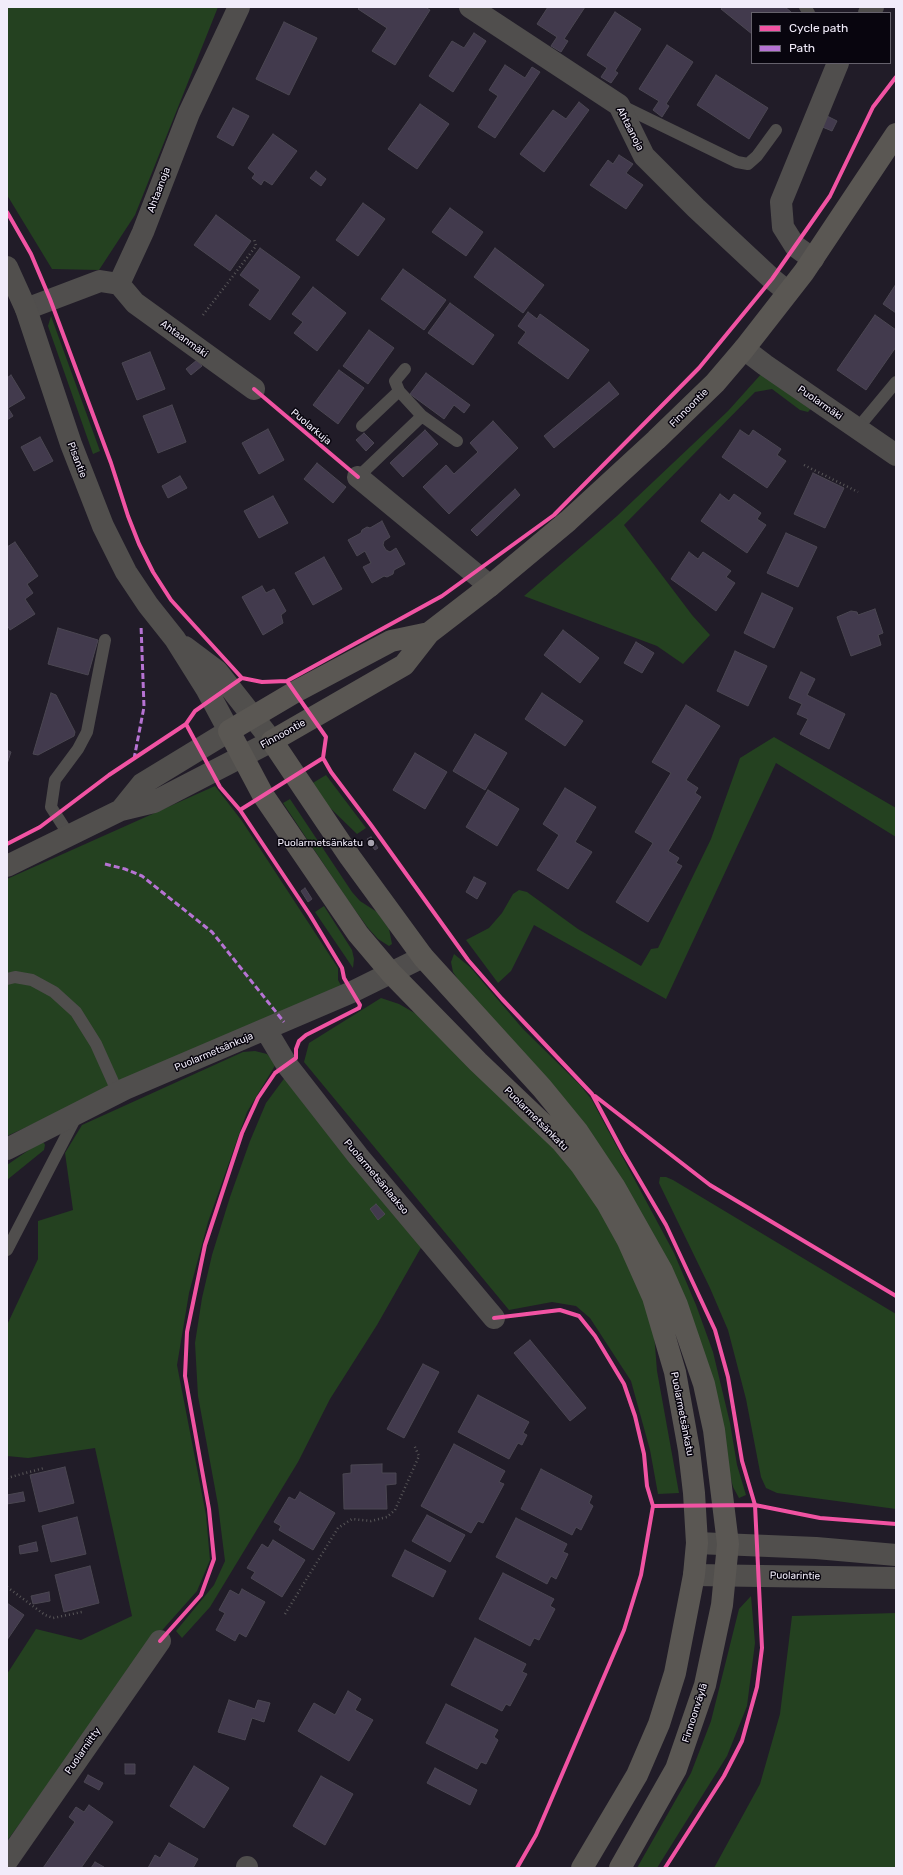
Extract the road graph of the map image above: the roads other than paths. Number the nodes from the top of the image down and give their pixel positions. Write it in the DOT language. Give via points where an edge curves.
graph roads {
  1 [pos="239,7"];
  2 [pos="470,7"];
  3 [pos="838,64"];
  4 [pos="619,104"];
  5 [pos="776,130"];
  6 [pos="896,134"];
  7 [pos="813,259"];
  8 [pos="7,267"];
  9 [pos="119,284"];
  10 [pos="788,292"];
  11 [pos="26,309"];
  12 [pos="744,349"];
  13 [pos="405,369"];
  14 [pos="896,382"];
  15 [pos="254,389"];
  16 [pos="399,391"];
  17 [pos="422,416"];
  18 [pos="362,426"];
  19 [pos="857,429"];
  20 [pos="456,441"];
  21 [pos="896,456"];
  22 [pos="358,476"];
  23 [pos="490,586"];
  24 [pos="429,633"];
  25 [pos="105,640"];
  26 [pos="175,640"];
  27 [pos="253,717"];
  28 [pos="229,730"];
  29 [pos="272,741"];
  30 [pos="242,757"];
  31 [pos="121,810"];
  32 [pos="69,835"];
  33 [pos="7,866"];
  34 [pos="423,956"];
  35 [pos="391,973"];
  36 [pos="7,979"];
  37 [pos="266,1030"];
  38 [pos="118,1093"];
  39 [pos="77,1114"];
  40 [pos="7,1149"];
  41 [pos="11,1231"];
  42 [pos="7,1250"];
  43 [pos="494,1318"];
  44 [pos="697,1543"];
  45 [pos="728,1544"];
  46 [pos="896,1554"];
  47 [pos="694,1574"];
  48 [pos="726,1576"];
  49 [pos="896,1578"];
  50 [pos="160,1641"];
  51 [pos="7,1861"];
  52 [pos="582,1868"];
  53 [pos="620,1868"];
  1 -- 9 [label="street, Ahtaanoja" via="189,113 143,232"];
  2 -- 4 [label="street, Ahtaanoja"];
  3 -- 7 [label="street" via="781,202 783,227 795,246"];
  4 -- 5 [label="lane" via="737,162 748,164"];
  4 -- 10 [label="street, Ahtaanoja" via="644,156 701,213"];
  6 -- 7 [label="main road, Finnoontie"];
  7 -- 10 [label="main road, Finnoontie"];
  8 -- 11 [label="street, Pisantie"];
  9 -- 11 [label="street" via="100,281"];
  9 -- 15 [label="street, Ahtaanmäki" via="135,302"];
  10 -- 12 [label="main road, Finnoontie"];
  11 -- 26 [label="street, Pisantie" via="71,444 103,526 126,572"];
  12 -- 19 [label="street, Puolarmäki"];
  12 -- 23 [label="main road, Finnoontie" via="715,383 656,440 568,521"];
  13 -- 16 [label="lane" via="395,382"];
  14 -- 19 [label="lane"];
  16 -- 17 [label="lane"];
  16 -- 18 [label="lane"];
  17 -- 20 [label="lane"];
  17 -- 22 [label="lane"];
  19 -- 21 [label="street, Puolarmäki"];
  22 -- 23 [label="street"];
  23 -- 24 [label="main road, Finnoontie"];
  24 -- 27 [label="main road, Finnoontie" via="391,641"];
  24 -- 29 [label="main road, Finnoontie" via="404,665"];
  25 -- 32 [label="lane" via="87,732 55,780 51,807"];
  26 -- 27 [label="street, Pisantie" via="217,671"];
  26 -- 28 [label="street, Pisantie"];
  27 -- 28 [label="main road, Finnoontie"];
  27 -- 29 [label="street, Puolarmetsänkatu"];
  28 -- 30 [label="main road, Puolarmetsänkatu"];
  28 -- 31 [label="street, Finnoontie" via="142,784"];
  29 -- 30 [label="street, Finnoontie"];
  29 -- 34 [label="main road, Puolarmetsänkatu" via="350,857"];
  30 -- 31 [label="street, Finnoontie" via="154,802"];
  30 -- 35 [label="main road, Puolarmetsänkatu" via="263,795 323,884 358,934"];
  31 -- 32 [label="street, Finnoontie"];
  32 -- 33 [label="street, Finnoontie"];
  34 -- 35 [label="street, Puolarmetsänkuja"];
  34 -- 45 [label="main road, Puolarmetsänkatu" via="542,1088 578,1132 614,1186 662,1272 688,1332 704,1384 714,1430"];
  35 -- 37 [label="street, Puolarmetsänkuja"];
  35 -- 44 [label="main road, Puolarmetsänkatu" via="561,1142 581,1165 607,1203 628,1241 654,1297 674,1372 689,1450"];
  36 -- 38 [label="lane" via="15,977 32,980 54,992 76,1012 96,1044"];
  37 -- 38 [label="street, Puolarmetsänkuja"];
  37 -- 43 [label="street, Puolarmetsänlaakso" via="287,1065 358,1156"];
  38 -- 39 [label="street, Puolarmetsänkuja"];
  39 -- 40 [label="street, Puolarmetsänkuja"];
  39 -- 41 [label="lane"];
  41 -- 42 [label="lane"];
  44 -- 45 [label="street"];
  44 -- 47 [label="main road, Puolarmetsänkatu"];
  45 -- 46 [label="street"];
  45 -- 48 [label="main road, Finnoonväylä"];
  47 -- 48 [label="street, Puolarintie"];
  47 -- 52 [label="main road" via="675,1673 660,1724 637,1775"];
  48 -- 49 [label="street, Puolarintie"];
  48 -- 53 [label="main road, Finnoonväylä" via="705,1685 676,1769"];
  50 -- 51 [label="street, Puolarniitty"];
}
